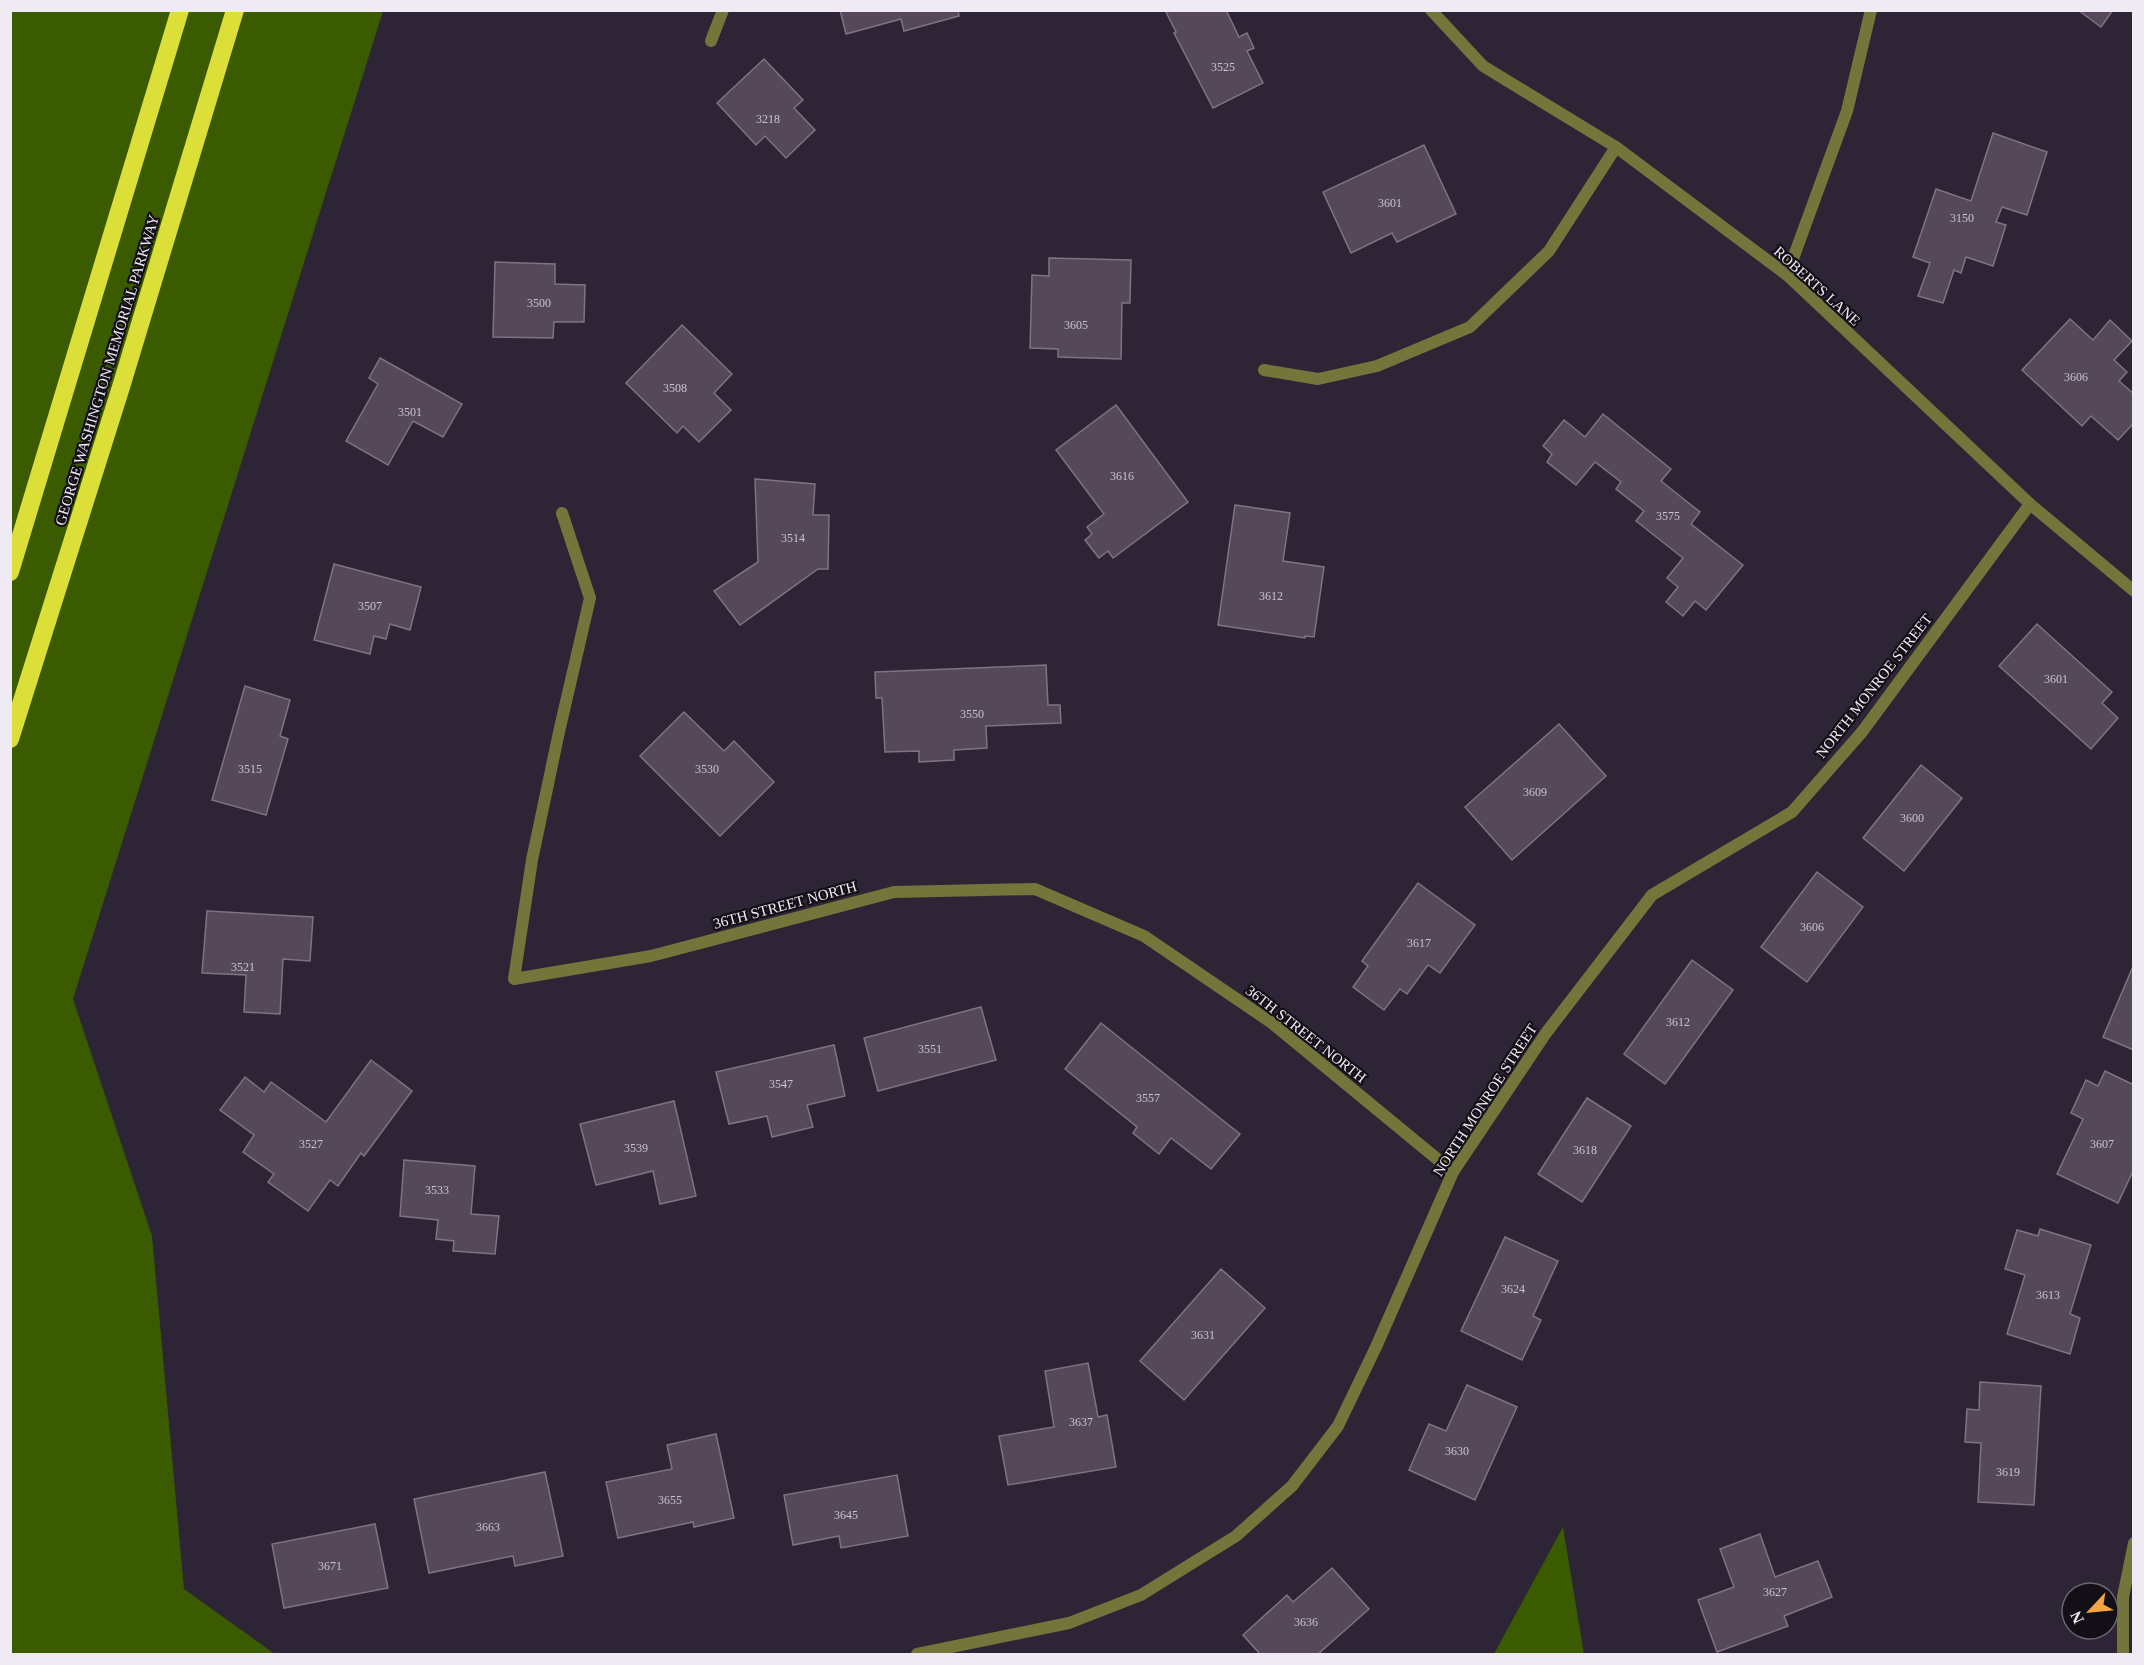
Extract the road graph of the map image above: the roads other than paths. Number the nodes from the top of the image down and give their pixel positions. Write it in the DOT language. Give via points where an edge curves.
graph roads {
  1 [pos="180,10"];
  2 [pos="235,10"];
  3 [pos="723,10"];
  4 [pos="1431,10"];
  5 [pos="1871,10"];
  6 [pos="711,41"];
  7 [pos="1616,147"];
  8 [pos="1787,275"];
  9 [pos="1264,370"];
  10 [pos="2030,504"];
  11 [pos="562,513"];
  12 [pos="10,572"];
  13 [pos="2133,591"];
  14 [pos="10,739"];
  15 [pos="1454,1172"];
  16 [pos="2133,1543"];
  17 [pos="918,1654"];
  18 [pos="2123,1654"];
  1 -- 12 [label="highway"];
  2 -- 14 [label="highway, GEORGE WASHINGTON MEMORIAL PARKWAY"];
  3 -- 6 [label="street"];
  4 -- 7 [label="street, ROBERTS LANE" via="1483,66"];
  5 -- 8 [label="street" via="1847,111"];
  7 -- 8 [label="street, ROBERTS LANE"];
  7 -- 9 [label="street" via="1550,251 1470,327 1377,366 1318,379"];
  8 -- 10 [label="street, ROBERTS LANE"];
  10 -- 13 [label="street, ROBERTS LANE"];
  10 -- 15 [label="street, NORTH MONROE STREET" via="1862,732 1792,812 1652,895 1546,1033"];
  11 -- 15 [label="street, 36TH STREET NORTH" via="590,598 532,860 514,979 651,956 894,892 1035,889 1144,936 1272,1023"];
  15 -- 17 [label="street, NORTH MONROE STREET" via="1338,1426 1292,1486 1236,1536 1141,1595 1069,1623"];
  16 -- 18 [label="street" via="2123,1597"];
}
